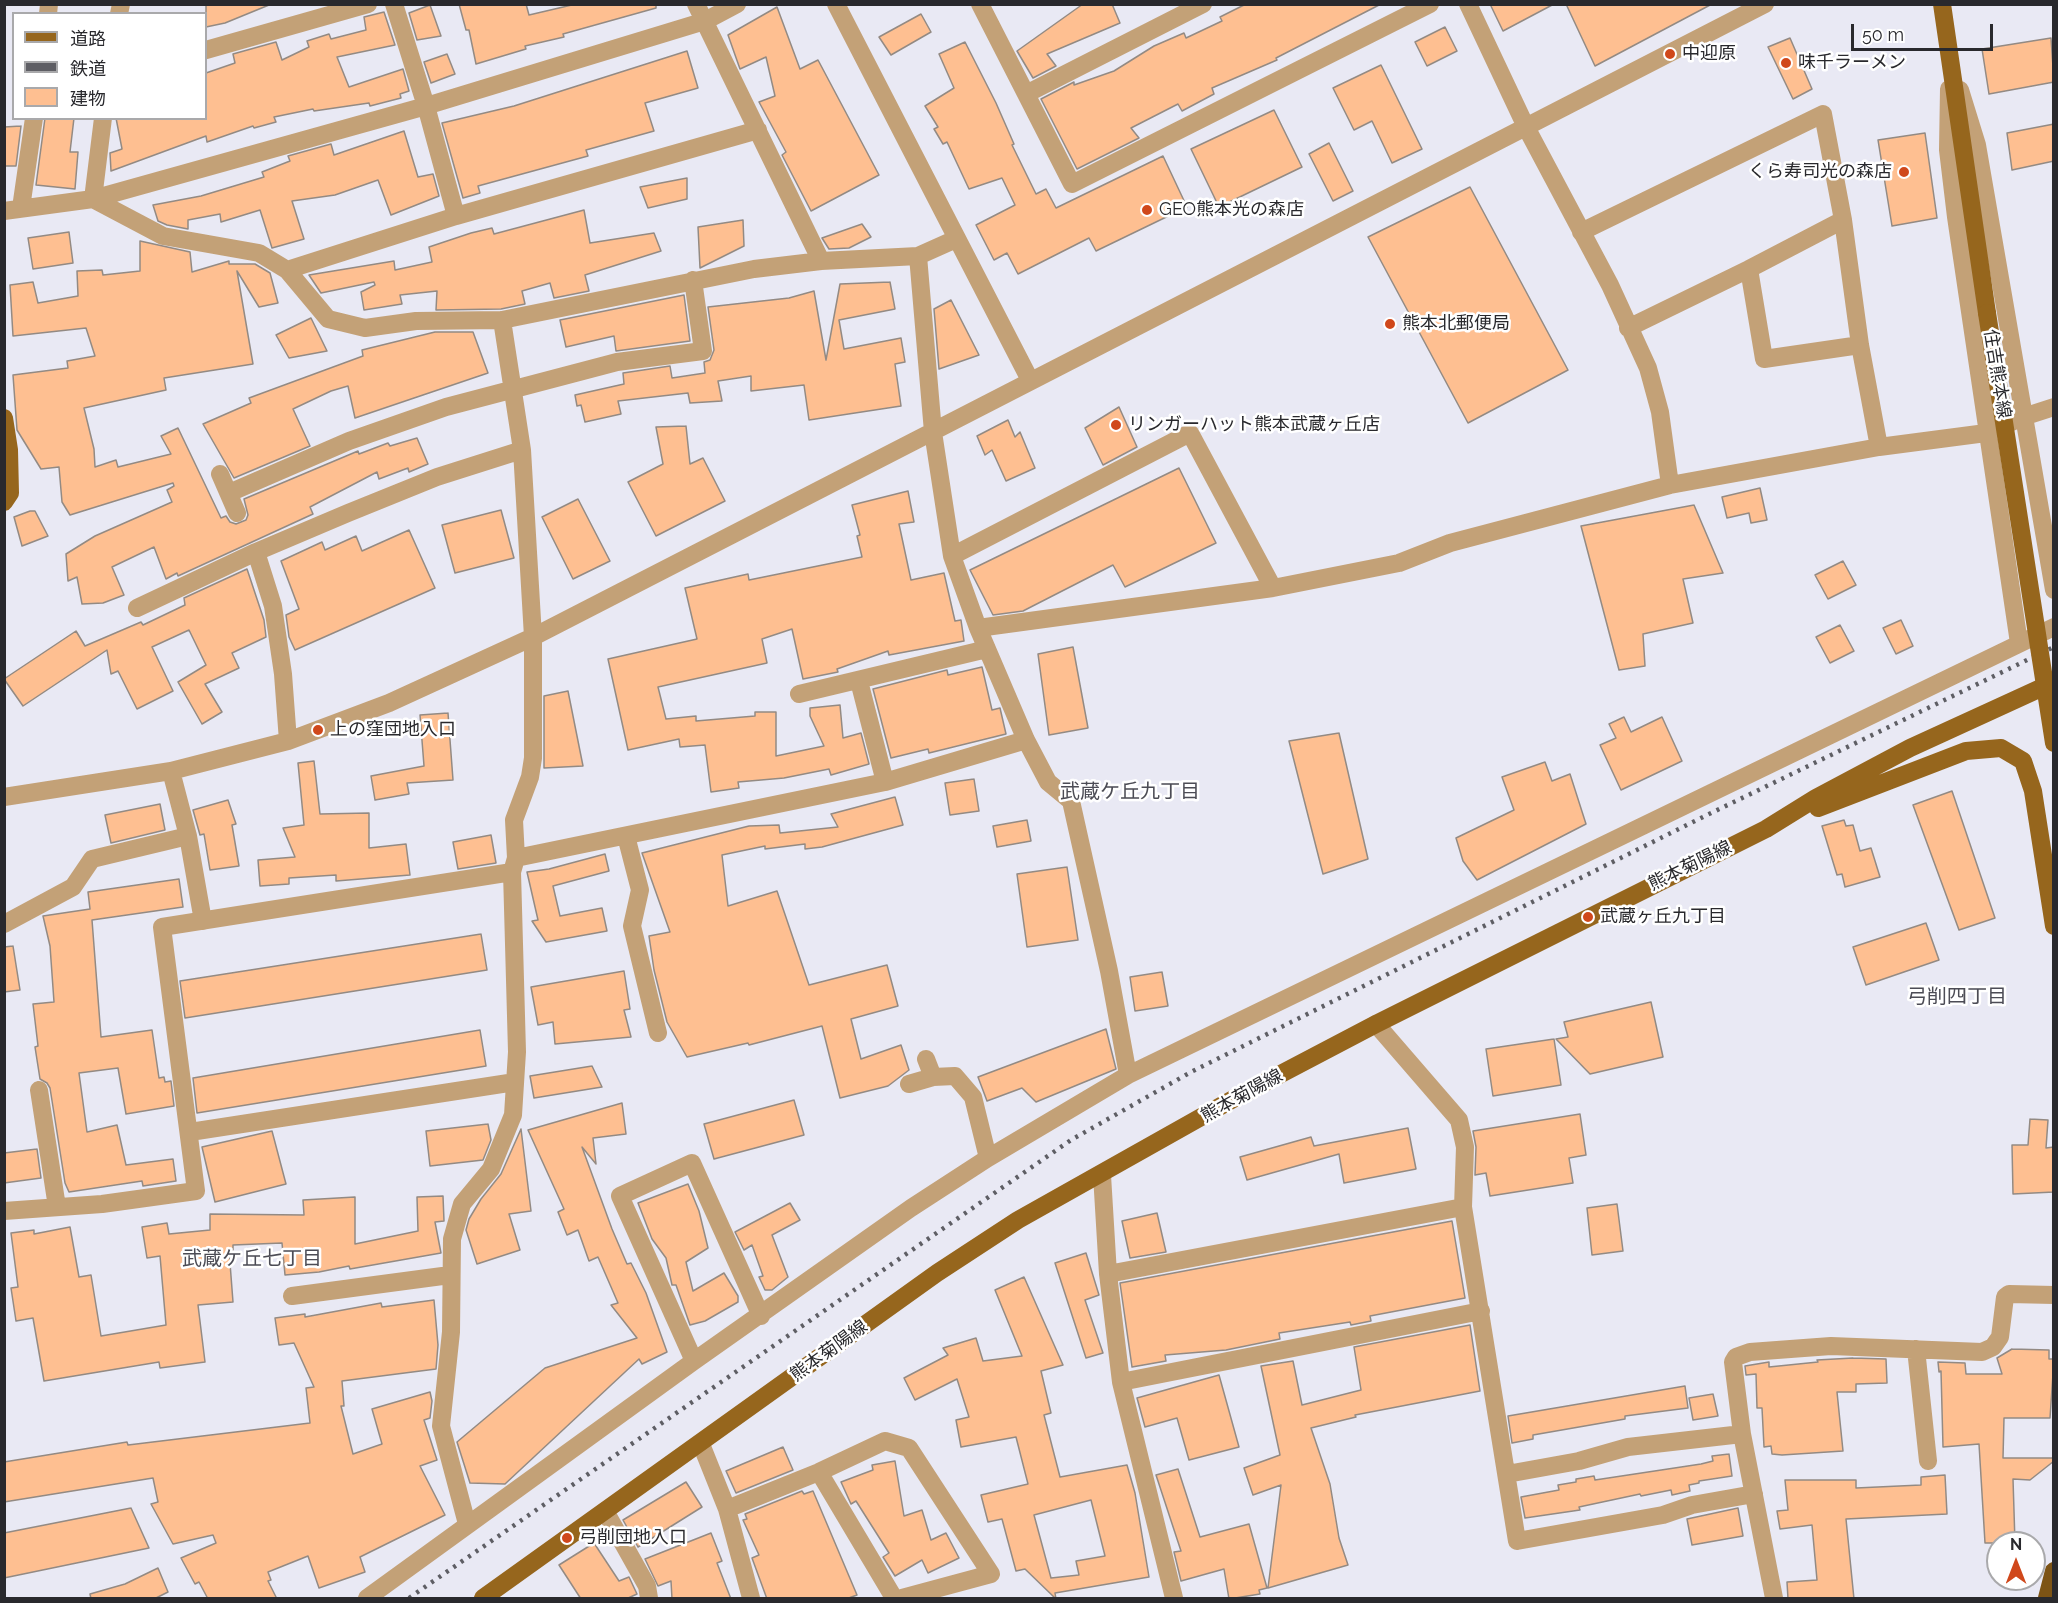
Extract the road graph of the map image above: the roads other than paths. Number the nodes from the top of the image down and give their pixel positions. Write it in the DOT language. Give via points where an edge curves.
graph roads {
  1 [pos="368,4"];
  2 [pos="394,4"];
  3 [pos="696,4"];
  4 [pos="737,4"];
  5 [pos="836,4"];
  6 [pos="1203,4"];
  7 [pos="1430,4"];
  8 [pos="1468,4"];
  9 [pos="1765,4"];
  10 [pos="1942,4"];
  11 [pos="981,5"];
  12 [pos="705,21"];
  13 [pos="207,50"];
  14 [pos="1949,54"];
  15 [pos="1026,94"];
  16 [pos="426,106"];
  17 [pos="34,120"];
  18 [pos="104,120"];
  19 [pos="1526,127"];
  20 [pos="758,130"];
  21 [pos="93,199"];
  22 [pos="13,210"];
  23 [pos="456,216"];
  24 [pos="1843,220"];
  25 [pos="1581,232"];
  26 [pos="956,239"];
  27 [pos="918,256"];
  28 [pos="821,261"];
  29 [pos="1749,269"];
  30 [pos="287,270"];
  31 [pos="693,280"];
  32 [pos="502,321"];
  33 [pos="1628,328"];
  34 [pos="1860,345"];
  35 [pos="1030,380"];
  36 [pos="512,387"];
  37 [pos="2054,408"];
  38 [pos="2023,417"];
  39 [pos="4,418"];
  40 [pos="933,432"];
  41 [pos="1986,433"];
  42 [pos="1879,447"];
  43 [pos="522,450"];
  44 [pos="220,474"];
  45 [pos="1670,485"];
  46 [pos="229,494"];
  47 [pos="4,502"];
  48 [pos="237,513"];
  49 [pos="256,552"];
  50 [pos="952,556"];
  51 [pos="1273,588"];
  52 [pos="2054,590"];
  53 [pos="137,608"];
  54 [pos="2054,627"];
  55 [pos="978,628"];
  56 [pos="532,637"];
  57 [pos="2019,643"];
  58 [pos="987,649"];
  59 [pos="859,681"];
  60 [pos="2054,682"];
  61 [pos="799,694"];
  62 [pos="1026,740"];
  63 [pos="288,741"];
  64 [pos="2054,743"];
  65 [pos="171,771"];
  66 [pos="885,782"];
  67 [pos="4,796"];
  68 [pos="1766,829"];
  69 [pos="188,836"];
  70 [pos="626,836"];
  71 [pos="514,865"];
  72 [pos="203,921"];
  73 [pos="4,924"];
  74 [pos="2054,926"];
  75 [pos="1376,1024"];
  76 [pos="658,1033"];
  77 [pos="926,1059"];
  78 [pos="1128,1075"];
  79 [pos="933,1077"];
  80 [pos="515,1082"];
  81 [pos="909,1084"];
  82 [pos="39,1090"];
  83 [pos="190,1132"];
  84 [pos="988,1158"];
  85 [pos="1102,1175"];
  86 [pos="57,1207"];
  87 [pos="1463,1207"];
  88 [pos="4,1211"];
  89 [pos="1108,1274"];
  90 [pos="450,1275"];
  91 [pos="2054,1295"];
  92 [pos="292,1296"];
  93 [pos="1481,1311"];
  94 [pos="761,1316"];
  95 [pos="1916,1349"];
  96 [pos="694,1361"];
  97 [pos="1120,1382"];
  98 [pos="1742,1434"];
  99 [pos="701,1444"];
  100 [pos="1928,1461"];
  101 [pos="819,1472"];
  102 [pos="1507,1474"];
  103 [pos="1754,1494"];
  104 [pos="727,1509"];
  105 [pos="605,1511"];
  106 [pos="467,1524"];
  107 [pos="2054,1571"];
  108 [pos="367,1599"];
  109 [pos="483,1599"];
  110 [pos="649,1599"];
  111 [pos="751,1599"];
  112 [pos="894,1599"];
  113 [pos="902,1599"];
  114 [pos="1174,1599"];
  115 [pos="1774,1599"];
  116 [pos="2047,1599"];
  1 -- 13 [label="street"];
  2 -- 16 [label="street"];
  3 -- 12 [label="street"];
  4 -- 12 [label="street"];
  5 -- 26 [label="street"];
  6 -- 15 [label="street"];
  7 -- 15 [label="street" via="1072,184"];
  8 -- 19 [label="street"];
  9 -- 19 [label="street"];
  10 -- 14 [label="main road, 住吉熊本線"];
  11 -- 15 [label="street"];
  12 -- 16 [label="street"];
  12 -- 20 [label="street"];
  14 -- 38 [label="street" via="1977,145"];
  14 -- 41 [label="street" via="1948,150"];
  14 -- 64 [label="main road, 住吉熊本線, bridge"];
  16 -- 21 [label="street"];
  16 -- 23 [label="street"];
  17 -- 22 [label="street"];
  18 -- 21 [label="street"];
  19 -- 25 [label="street"];
  19 -- 35 [label="street"];
  20 -- 23 [label="street"];
  20 -- 28 [label="street"];
  21 -- 22 [label="street"];
  21 -- 30 [label="street" via="163,236 259,252"];
  23 -- 30 [label="street"];
  24 -- 25 [label="street" via="1823,114"];
  24 -- 29 [label="street"];
  24 -- 34 [label="street"];
  25 -- 33 [label="street"];
  26 -- 27 [label="street"];
  26 -- 35 [label="street"];
  27 -- 28 [label="street"];
  27 -- 40 [label="street"];
  28 -- 31 [label="street"];
  29 -- 33 [label="street"];
  29 -- 34 [label="street" via="1764,359"];
  30 -- 32 [label="street" via="328,319 365,328 416,321"];
  31 -- 32 [label="street"];
  31 -- 36 [label="street" via="703,351 617,362"];
  32 -- 36 [label="street"];
  33 -- 45 [label="street" via="1648,368 1660,412"];
  34 -- 42 [label="street"];
  35 -- 40 [label="street"];
  36 -- 43 [label="street"];
  36 -- 46 [label="street" via="349,441"];
  37 -- 38 [label="street"];
  38 -- 41 [label="street"];
  38 -- 52 [label="street"];
  39 -- 47 [label="main road" via="10,493"];
  40 -- 50 [label="street"];
  40 -- 56 [label="street"];
  41 -- 42 [label="street"];
  41 -- 57 [label="street"];
  42 -- 45 [label="street"];
  43 -- 49 [label="street" via="437,477"];
  43 -- 56 [label="street"];
  44 -- 46 [label="street"];
  45 -- 51 [label="street" via="1450,543 1399,563"];
  46 -- 48 [label="street"];
  49 -- 53 [label="street"];
  49 -- 63 [label="street" via="273,606"];
  50 -- 51 [label="street" via="1190,433"];
  50 -- 55 [label="street"];
  51 -- 55 [label="street"];
  54 -- 57 [label="street"];
  55 -- 58 [label="street"];
  56 -- 63 [label="street" via="389,703"];
  56 -- 71 [label="street" via="532,758 530,777 514,820"];
  57 -- 78 [label="street"];
  58 -- 59 [label="street"];
  58 -- 62 [label="street"];
  59 -- 61 [label="street"];
  59 -- 66 [label="street"];
  60 -- 68 [label="main road, 熊本菊陽線" via="1910,748"];
  62 -- 66 [label="street"];
  62 -- 78 [label="street" via="1048,782 1071,801"];
  63 -- 65 [label="street"];
  65 -- 67 [label="street"];
  65 -- 69 [label="street"];
  66 -- 70 [label="street"];
  68 -- 74 [label="main road" via="1965,751 2001,748 2023,761 2033,791"];
  68 -- 75 [label="main road, 熊本菊陽線"];
  69 -- 72 [label="street"];
  69 -- 73 [label="street" via="92,859 73,887"];
  70 -- 71 [label="street"];
  70 -- 76 [label="street" via="640,890 632,926"];
  71 -- 72 [label="street"];
  71 -- 80 [label="street"];
  72 -- 83 [label="street" via="162,927"];
  75 -- 85 [label="main road, 熊本菊陽線" via="1235,1098"];
  75 -- 87 [label="street" via="1459,1120 1465,1147"];
  77 -- 79 [label="street"];
  78 -- 84 [label="street"];
  79 -- 81 [label="street"];
  79 -- 84 [label="street" via="955,1076 973,1097"];
  80 -- 83 [label="street"];
  80 -- 90 [label="street" via="513,1115 491,1169 462,1204 452,1239"];
  82 -- 86 [label="street"];
  83 -- 86 [label="street" via="196,1191"];
  84 -- 94 [label="street"];
  85 -- 89 [label="street"];
  85 -- 99 [label="main road, 熊本菊陽線" via="1018,1220 937,1273"];
  86 -- 88 [label="street"];
  87 -- 89 [label="street"];
  87 -- 93 [label="street"];
  89 -- 97 [label="street"];
  90 -- 92 [label="street"];
  90 -- 106 [label="street" via="451,1332 441,1426"];
  91 -- 95 [label="street" via="2005,1297 2000,1336 1989,1350"];
  93 -- 97 [label="street"];
  93 -- 102 [label="street"];
  94 -- 96 [label="street"];
  94 -- 96 [label="street" via="692,1163 620,1196"];
  95 -- 98 [label="street" via="1831,1346 1750,1352 1736,1357 1732,1362"];
  95 -- 100 [label="street"];
  96 -- 106 [label="street"];
  97 -- 114 [label="street"];
  98 -- 102 [label="street" via="1628,1447"];
  98 -- 103 [label="street"];
  99 -- 104 [label="street"];
  99 -- 105 [label="main road, 熊本菊陽線"];
  101 -- 104 [label="street"];
  101 -- 112 [label="street"];
  101 -- 113 [label="street" via="885,1441 909,1448 991,1574"];
  102 -- 103 [label="street" via="1517,1541"];
  103 -- 115 [label="street"];
  104 -- 111 [label="street"];
  105 -- 109 [label="main road, 熊本菊陽線"];
  105 -- 110 [label="street" via="647,1586"];
  106 -- 108 [label="street"];
  107 -- 116 [label="highway"];
}
